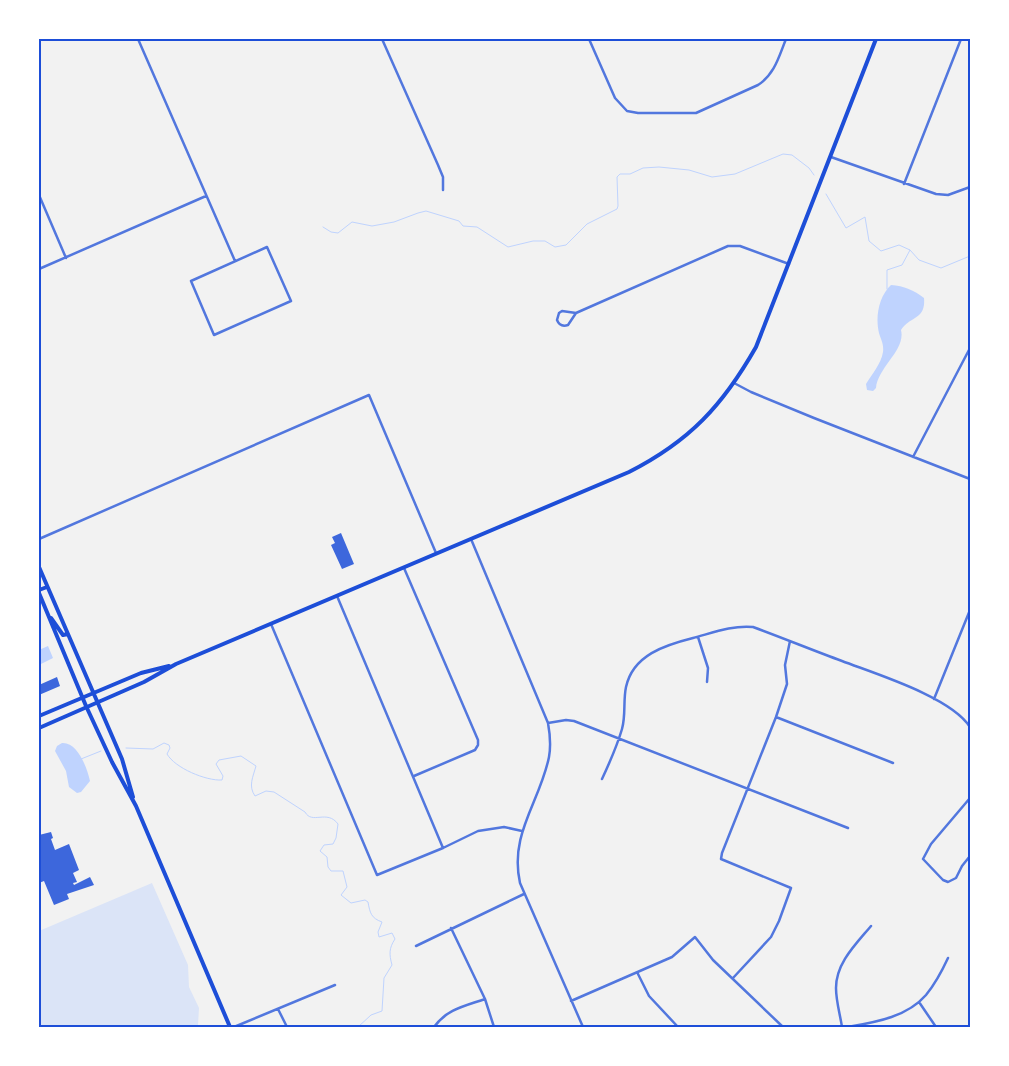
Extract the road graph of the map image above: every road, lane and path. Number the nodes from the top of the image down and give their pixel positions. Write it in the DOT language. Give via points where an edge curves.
graph roads {
  1 [pos="138,39"];
  2 [pos="382,39"];
  3 [pos="590,39"];
  4 [pos="786,39"];
  5 [pos="876,39"];
  6 [pos="961,39"];
  7 [pos="831,157"];
  8 [pos="904,184"];
  9 [pos="970,187"];
  10 [pos="443,190"];
  11 [pos="39,195"];
  12 [pos="206,196"];
  13 [pos="66,258"];
  14 [pos="235,261"];
  15 [pos="789,264"];
  16 [pos="39,269"];
  17 [pos="576,312"];
  18 [pos="970,348"];
  19 [pos="734,383"];
  20 [pos="913,457"];
  21 [pos="970,478"];
  22 [pos="39,539"];
  23 [pos="471,539"];
  24 [pos="436,554"];
  25 [pos="39,567"];
  26 [pos="404,568"];
  27 [pos="47,586"];
  28 [pos="39,591"];
  29 [pos="337,596"];
  30 [pos="970,610"];
  31 [pos="46,612"];
  32 [pos="271,624"];
  33 [pos="68,634"];
  34 [pos="698,637"];
  35 [pos="790,641"];
  36 [pos="176,664"];
  37 [pos="708,682"];
  38 [pos="93,693"];
  39 [pos="83,697"];
  40 [pos="934,699"];
  41 [pos="97,702"];
  42 [pos="86,706"];
  43 [pos="39,716"];
  44 [pos="776,717"];
  45 [pos="548,723"];
  46 [pos="970,727"];
  47 [pos="39,728"];
  48 [pos="618,738"];
  49 [pos="893,763"];
  50 [pos="414,776"];
  51 [pos="602,779"];
  52 [pos="748,789"];
  53 [pos="970,798"];
  54 [pos="136,806"];
  55 [pos="848,828"];
  56 [pos="522,831"];
  57 [pos="443,848"];
  58 [pos="970,856"];
  59 [pos="524,894"];
  60 [pos="870,926"];
  61 [pos="451,928"];
  62 [pos="416,946"];
  63 [pos="948,958"];
  64 [pos="637,972"];
  65 [pos="733,978"];
  66 [pos="335,985"];
  67 [pos="485,999"];
  68 [pos="571,1001"];
  69 [pos="919,1002"];
  70 [pos="278,1009"];
  71 [pos="232,1027"];
  72 [pos="286,1027"];
  73 [pos="434,1027"];
  74 [pos="494,1027"];
  75 [pos="583,1027"];
  76 [pos="678,1027"];
  77 [pos="783,1027"];
  78 [pos="842,1027"];
  79 [pos="848,1027"];
  80 [pos="936,1027"];
  1 -- 12 [label="street"];
  2 -- 10 [label="street" via="443,177"];
  3 -- 4 [label="street" via="615,98 627,111 638,113 696,113 758,85 773,72"];
  5 -- 7 [label="main road"];
  6 -- 8 [label="street"];
  7 -- 8 [label="street"];
  7 -- 15 [label="main road"];
  8 -- 9 [label="street" via="948,195"];
  11 -- 13 [label="street"];
  12 -- 13 [label="street"];
  12 -- 14 [label="street"];
  13 -- 16 [label="street"];
  14 -- 14 [label="street" via="191,281 214,335 291,302 267,247"];
  15 -- 17 [label="street" via="740,246 728,246"];
  15 -- 19 [label="main road" via="756,346"];
  17 -- 17 [label="street" via="562,311 556,320 559,325 568,325"];
  18 -- 20 [label="street"];
  19 -- 20 [label="street"];
  19 -- 23 [label="main road" via="700,422 656,457 623,475"];
  20 -- 21 [label="street"];
  22 -- 24 [label="street" via="369,395"];
  23 -- 24 [label="main road"];
  23 -- 45 [label="street"];
  24 -- 26 [label="main road"];
  25 -- 27 [label="main road"];
  26 -- 29 [label="main road"];
  26 -- 50 [label="street" via="478,740 475,750"];
  27 -- 28 [label="main road"];
  27 -- 33 [label="main road"];
  28 -- 31 [label="main road"];
  29 -- 32 [label="main road"];
  29 -- 50 [label="street"];
  30 -- 40 [label="street"];
  31 -- 33 [label="main road" via="62,634"];
  31 -- 39 [label="main road"];
  32 -- 36 [label="main road"];
  32 -- 57 [label="street" via="377,875"];
  33 -- 38 [label="main road"];
  34 -- 35 [label="street" via="748,627"];
  34 -- 37 [label="street" via="708,668"];
  34 -- 48 [label="street" via="663,647 635,666 625,688 623,722"];
  35 -- 40 [label="street"];
  35 -- 44 [label="street" via="785,665 787,684"];
  36 -- 38 [label="main road" via="141,673"];
  36 -- 41 [label="main road"];
  38 -- 39 [label="main road"];
  38 -- 41 [label="main road"];
  39 -- 42 [label="main road"];
  39 -- 43 [label="main road"];
  40 -- 46 [label="street" via="955,710"];
  41 -- 42 [label="main road"];
  41 -- 54 [label="main road" via="122,759"];
  42 -- 47 [label="main road"];
  42 -- 54 [label="main road"];
  44 -- 49 [label="street"];
  44 -- 52 [label="street"];
  45 -- 48 [label="street" via="574,721"];
  45 -- 56 [label="street" via="549,756"];
  48 -- 51 [label="street"];
  48 -- 52 [label="street"];
  50 -- 57 [label="street"];
  52 -- 55 [label="street"];
  52 -- 65 [label="street" via="721,859 791,888 771,937"];
  53 -- 58 [label="street" via="931,844 923,859 948,882 956,878"];
  54 -- 71 [label="main road"];
  56 -- 57 [label="street" via="486,829"];
  56 -- 59 [label="street" via="517,862"];
  59 -- 61 [label="street"];
  59 -- 68 [label="street"];
  60 -- 78 [label="street" via="839,972 836,986"];
  61 -- 62 [label="street"];
  61 -- 67 [label="street"];
  63 -- 69 [label="street"];
  64 -- 65 [label="street" via="672,957 696,936 706,953"];
  64 -- 68 [label="street"];
  64 -- 76 [label="street" via="656,1006"];
  65 -- 77 [label="street"];
  66 -- 70 [label="street"];
  67 -- 73 [label="street" via="448,1012"];
  67 -- 74 [label="street"];
  68 -- 75 [label="street"];
  69 -- 79 [label="street" via="889,1018"];
  69 -- 80 [label="street"];
  70 -- 71 [label="street"];
  70 -- 72 [label="street"];
}
